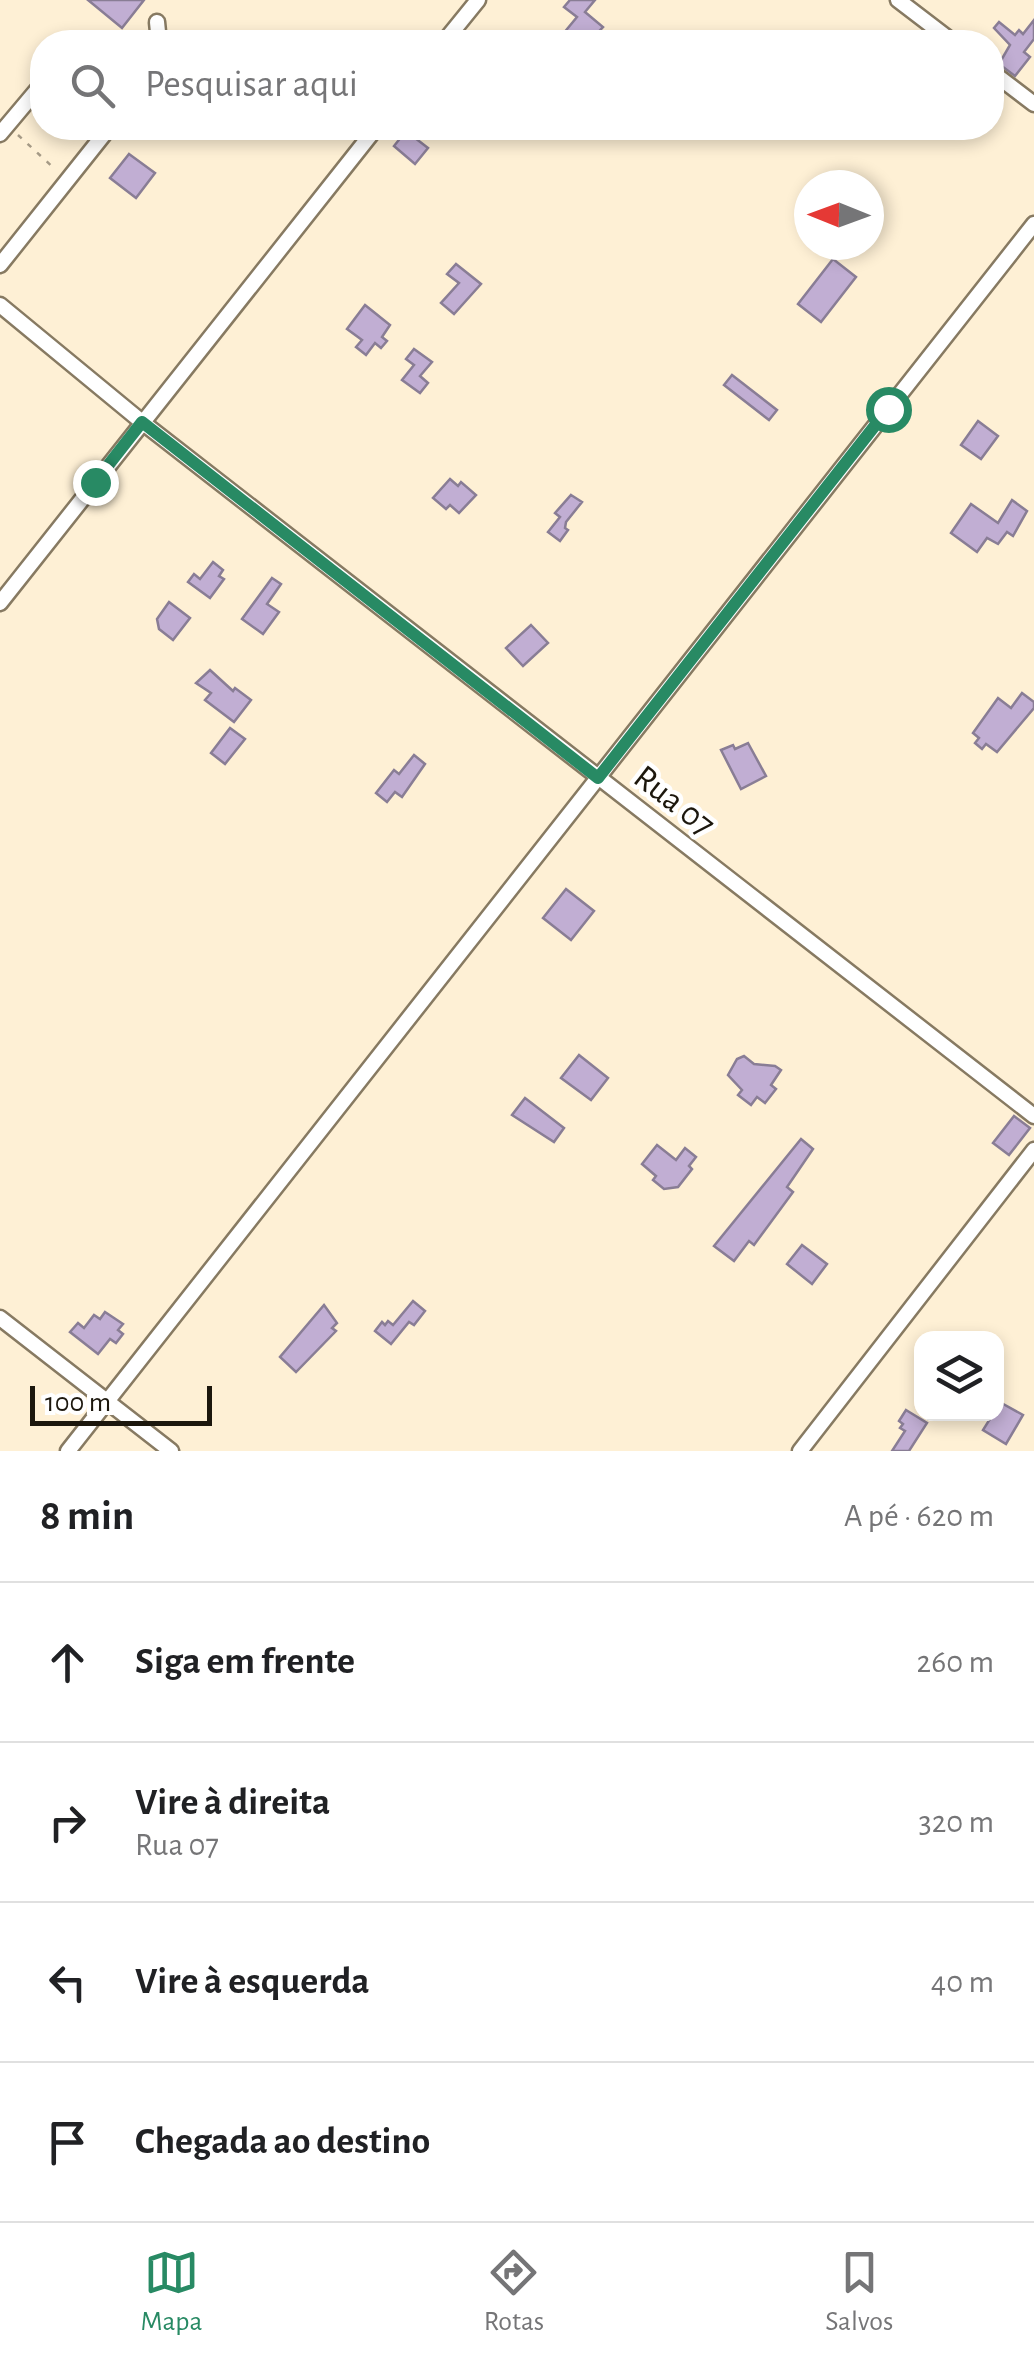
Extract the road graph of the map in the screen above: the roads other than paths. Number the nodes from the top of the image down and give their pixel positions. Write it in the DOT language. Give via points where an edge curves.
graph roads {
  1 [pos="478,0"];
  2 [pos="898,0"];
  3 [pos="157,22"];
  4 [pos="158,30"];
  5 [pos="454,30"];
  6 [pos="938,30"];
  7 [pos="1004,81"];
  8 [pos="30,99"];
  9 [pos="1034,104"];
  10 [pos="4,130"];
  11 [pos="99,140"];
  12 [pos="366,140"];
  13 [pos="1034,224"];
  14 [pos="0,266"];
  15 [pos="0,304"];
  16 [pos="142,422"];
  17 [pos="0,603"];
  18 [pos="598,778"];
  19 [pos="1034,1116"];
  20 [pos="1034,1150"];
  21 [pos="0,1318"];
  22 [pos="107,1402"];
  23 [pos="68,1451"];
  24 [pos="171,1451"];
  25 [pos="800,1451"];
  1 -- 5 [label="street"];
  2 -- 6 [label="street"];
  3 -- 4 [label="street"];
  7 -- 9 [label="street"];
  8 -- 10 [label="street"];
  11 -- 14 [label="street"];
  12 -- 16 [label="street"];
  13 -- 18 [label="street"];
  15 -- 16 [label="street, Rua 07"];
  16 -- 17 [label="street"];
  16 -- 18 [label="street, Rua 07"];
  18 -- 19 [label="street, Rua 07"];
  18 -- 22 [label="street"];
  20 -- 25 [label="street"];
  21 -- 22 [label="street"];
  22 -- 23 [label="street"];
  22 -- 24 [label="street"];
}
